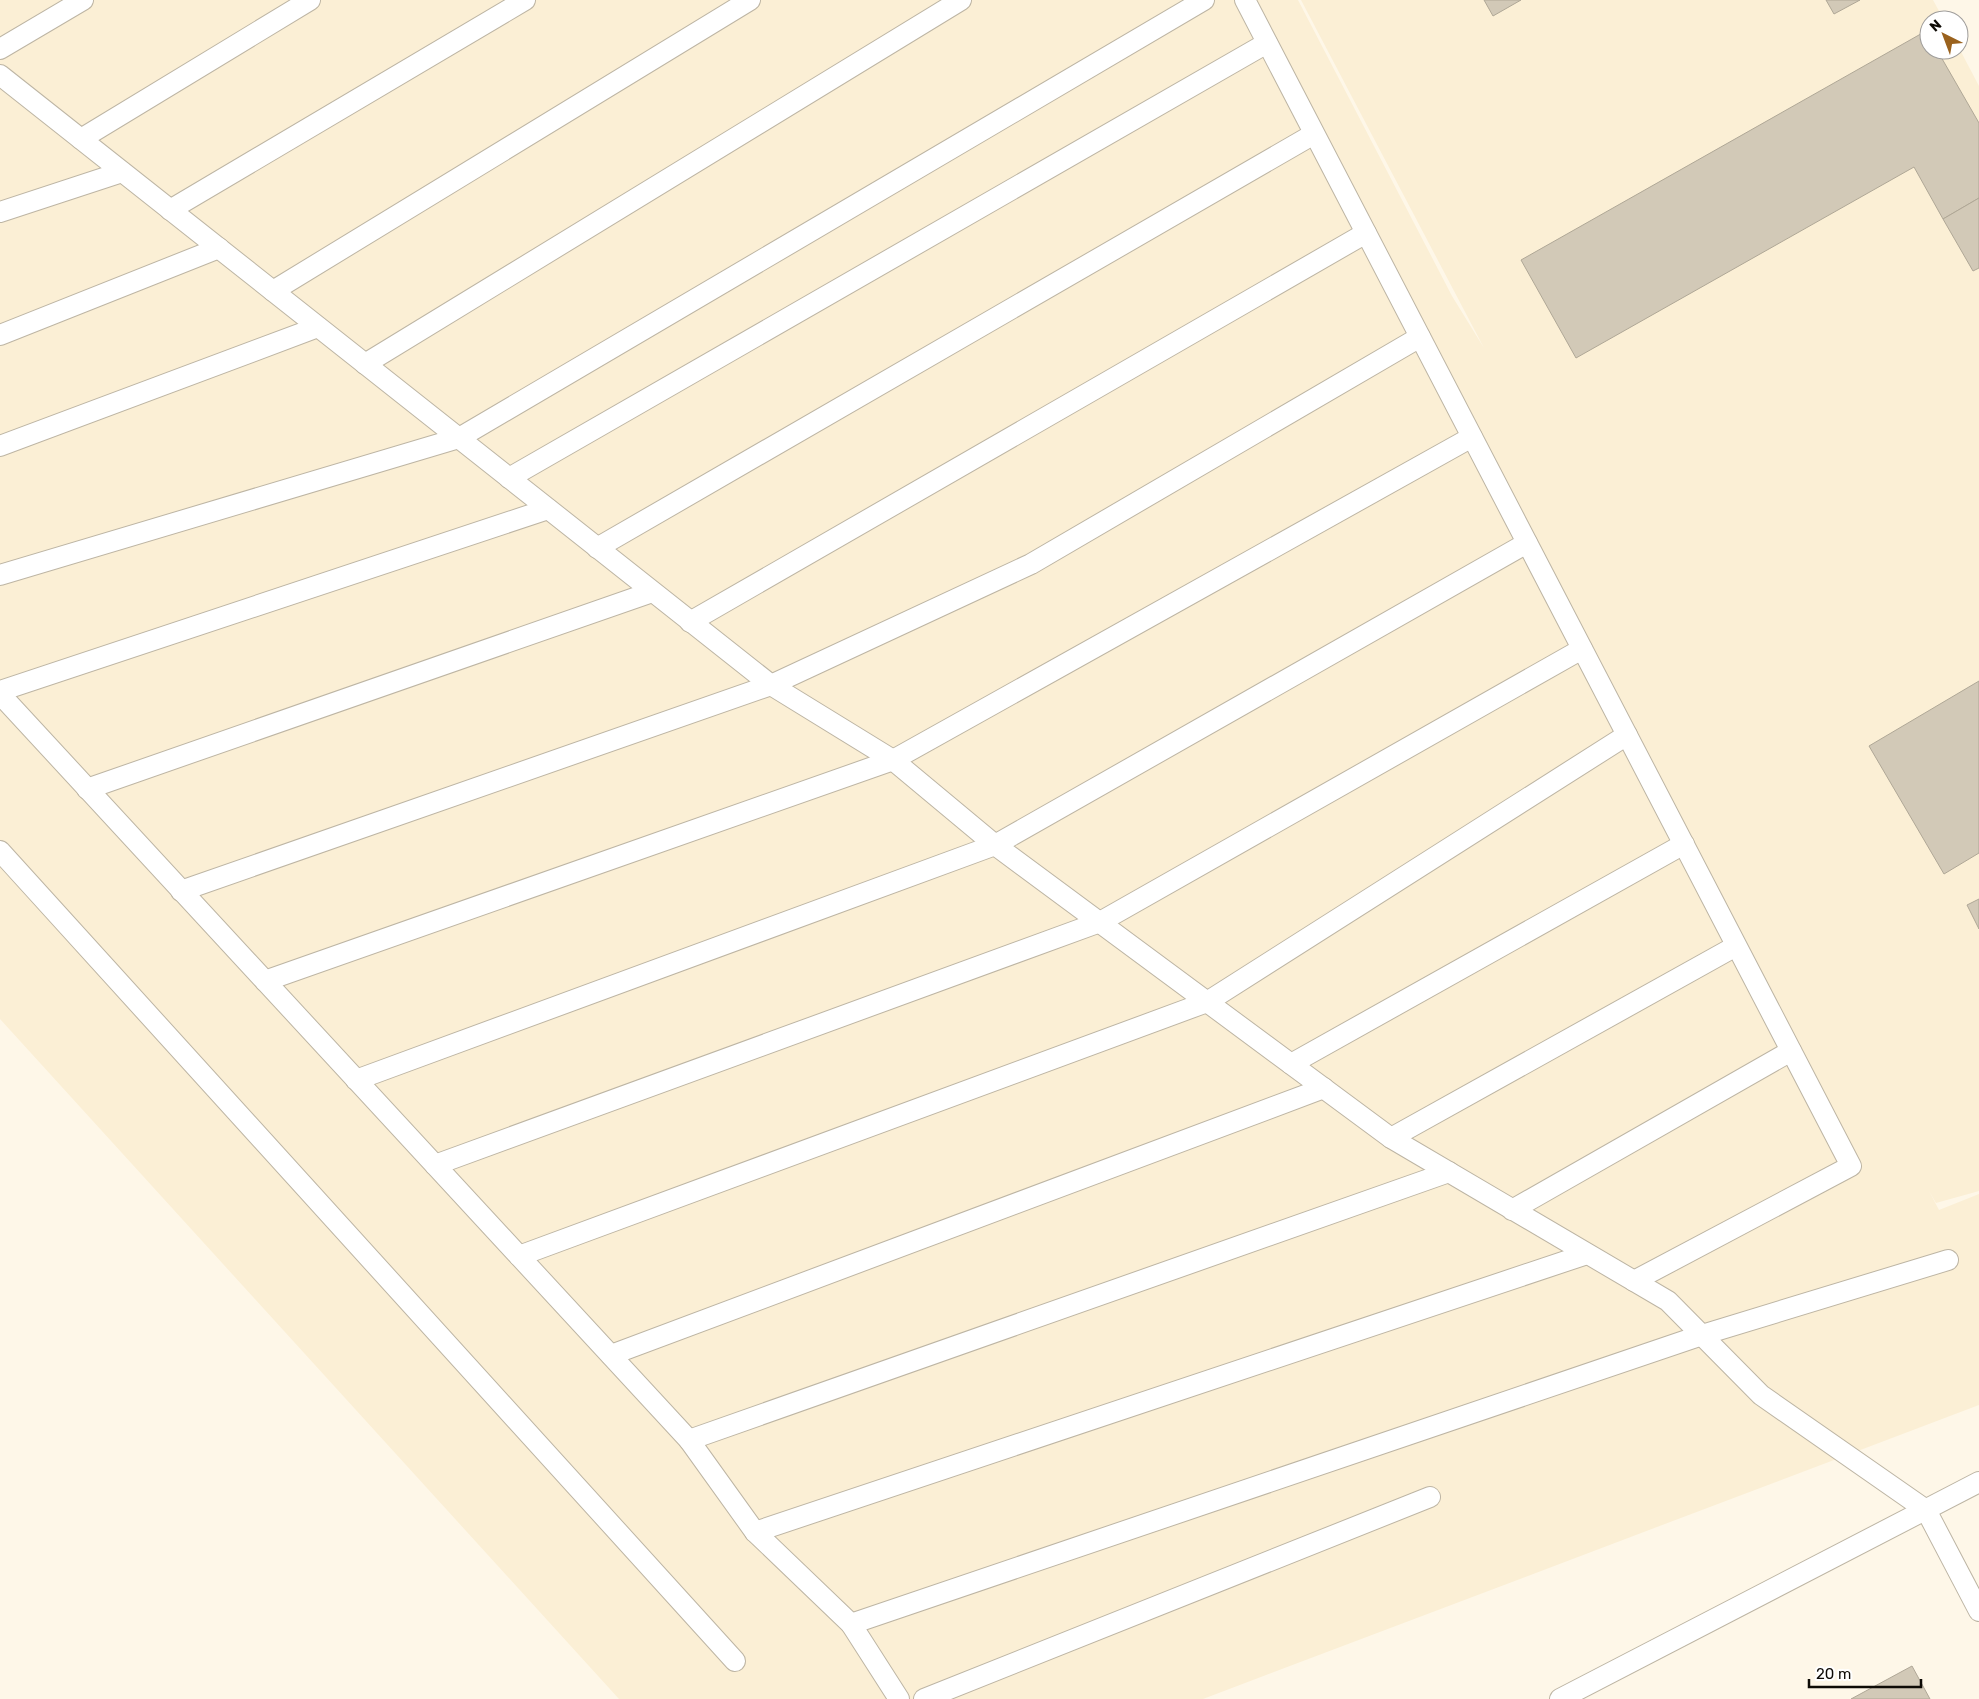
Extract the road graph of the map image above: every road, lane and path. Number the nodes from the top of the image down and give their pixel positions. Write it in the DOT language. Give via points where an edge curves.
graph roads {
  1 [pos="83,0"];
  2 [pos="310,0"];
  3 [pos="525,0"];
  4 [pos="750,0"];
  5 [pos="961,0"];
  6 [pos="1204,0"];
  7 [pos="1245,0"];
  8 [pos="1267,43"];
  9 [pos="0,49"];
  10 [pos="0,75"];
  11 [pos="1314,134"];
  12 [pos="81,139"];
  13 [pos="122,172"];
  14 [pos="170,210"];
  15 [pos="0,212"];
  16 [pos="1366,233"];
  17 [pos="219,248"];
  18 [pos="273,291"];
  19 [pos="318,327"];
  20 [pos="0,335"];
  21 [pos="1420,337"];
  22 [pos="365,364"];
  23 [pos="1472,437"];
  24 [pos="458,438"];
  25 [pos="0,446"];
  26 [pos="509,478"];
  27 [pos="548,509"];
  28 [pos="1527,543"];
  29 [pos="597,548"];
  30 [pos="0,574"];
  31 [pos="652,592"];
  32 [pos="690,622"];
  33 [pos="1582,649"];
  34 [pos="771,685"];
  35 [pos="0,693"];
  36 [pos="1627,735"];
  37 [pos="893,760"];
  38 [pos="88,789"];
  39 [pos="995,844"];
  40 [pos="1684,844"];
  41 [pos="0,851"];
  42 [pos="182,891"];
  43 [pos="1100,922"];
  44 [pos="1736,946"];
  45 [pos="264,981"];
  46 [pos="1207,1002"];
  47 [pos="1791,1051"];
  48 [pos="1292,1064"];
  49 [pos="356,1080"];
  50 [pos="1324,1088"];
  51 [pos="1391,1138"];
  52 [pos="435,1165"];
  53 [pos="1449,1172"];
  54 [pos="1512,1210"];
  55 [pos="1587,1254"];
  56 [pos="519,1256"];
  57 [pos="1948,1260"];
  58 [pos="1634,1281"];
  59 [pos="1702,1335"];
  60 [pos="611,1355"];
  61 [pos="689,1440"];
  62 [pos="1979,1482"];
  63 [pos="1430,1497"];
  64 [pos="1926,1510"];
  65 [pos="755,1532"];
  66 [pos="1979,1611"];
  67 [pos="851,1624"];
  68 [pos="735,1661"];
  69 [pos="899,1699"];
  70 [pos="924,1699"];
  71 [pos="1560,1699"];
  1 -- 9 [label="lane"];
  2 -- 12 [label="lane"];
  3 -- 14 [label="lane"];
  4 -- 18 [label="lane"];
  5 -- 22 [label="lane"];
  6 -- 24 [label="lane"];
  7 -- 8 [label="lane"];
  8 -- 11 [label="lane"];
  8 -- 26 [label="lane"];
  10 -- 12 [label="lane"];
  11 -- 16 [label="lane"];
  11 -- 29 [label="lane"];
  12 -- 13 [label="lane"];
  13 -- 14 [label="lane"];
  13 -- 15 [label="lane"];
  14 -- 17 [label="lane"];
  16 -- 21 [label="lane"];
  16 -- 32 [label="lane"];
  17 -- 18 [label="lane"];
  17 -- 20 [label="lane"];
  18 -- 19 [label="lane"];
  19 -- 22 [label="lane"];
  19 -- 25 [label="lane"];
  21 -- 23 [label="lane"];
  21 -- 34 [label="lane" via="1031,564"];
  22 -- 24 [label="lane"];
  23 -- 28 [label="lane"];
  23 -- 37 [label="lane"];
  24 -- 26 [label="lane"];
  24 -- 30 [label="lane"];
  26 -- 27 [label="lane"];
  27 -- 29 [label="lane"];
  27 -- 35 [label="lane"];
  28 -- 33 [label="lane"];
  28 -- 39 [label="lane"];
  29 -- 31 [label="lane"];
  31 -- 32 [label="lane"];
  31 -- 38 [label="lane"];
  32 -- 34 [label="lane"];
  33 -- 36 [label="lane"];
  33 -- 43 [label="lane"];
  34 -- 37 [label="lane"];
  34 -- 42 [label="lane"];
  35 -- 38 [label="lane"];
  36 -- 40 [label="lane"];
  36 -- 46 [label="lane"];
  37 -- 39 [label="lane"];
  37 -- 45 [label="lane"];
  38 -- 42 [label="lane"];
  39 -- 43 [label="lane"];
  39 -- 49 [label="lane"];
  40 -- 44 [label="lane"];
  40 -- 48 [label="lane"];
  41 -- 68 [label="lane"];
  42 -- 45 [label="lane"];
  43 -- 46 [label="lane"];
  43 -- 52 [label="lane"];
  44 -- 47 [label="lane"];
  44 -- 51 [label="lane"];
  45 -- 49 [label="lane"];
  46 -- 48 [label="lane"];
  46 -- 56 [label="lane"];
  47 -- 54 [label="lane"];
  47 -- 58 [label="lane" via="1851,1166"];
  48 -- 50 [label="lane"];
  49 -- 52 [label="lane"];
  50 -- 51 [label="lane"];
  50 -- 60 [label="lane"];
  51 -- 53 [label="lane"];
  52 -- 56 [label="lane"];
  53 -- 54 [label="lane"];
  53 -- 61 [label="lane"];
  54 -- 55 [label="lane"];
  55 -- 58 [label="lane"];
  55 -- 65 [label="lane"];
  56 -- 60 [label="lane"];
  57 -- 59 [label="lane"];
  58 -- 59 [label="lane" via="1668,1301"];
  59 -- 64 [label="lane" via="1761,1395"];
  59 -- 67 [label="lane"];
  60 -- 61 [label="lane"];
  61 -- 65 [label="lane"];
  62 -- 64 [label="lane"];
  63 -- 70 [label="lane"];
  64 -- 66 [label="lane"];
  64 -- 71 [label="lane"];
  65 -- 67 [label="lane"];
  67 -- 69 [label="lane"];
}
